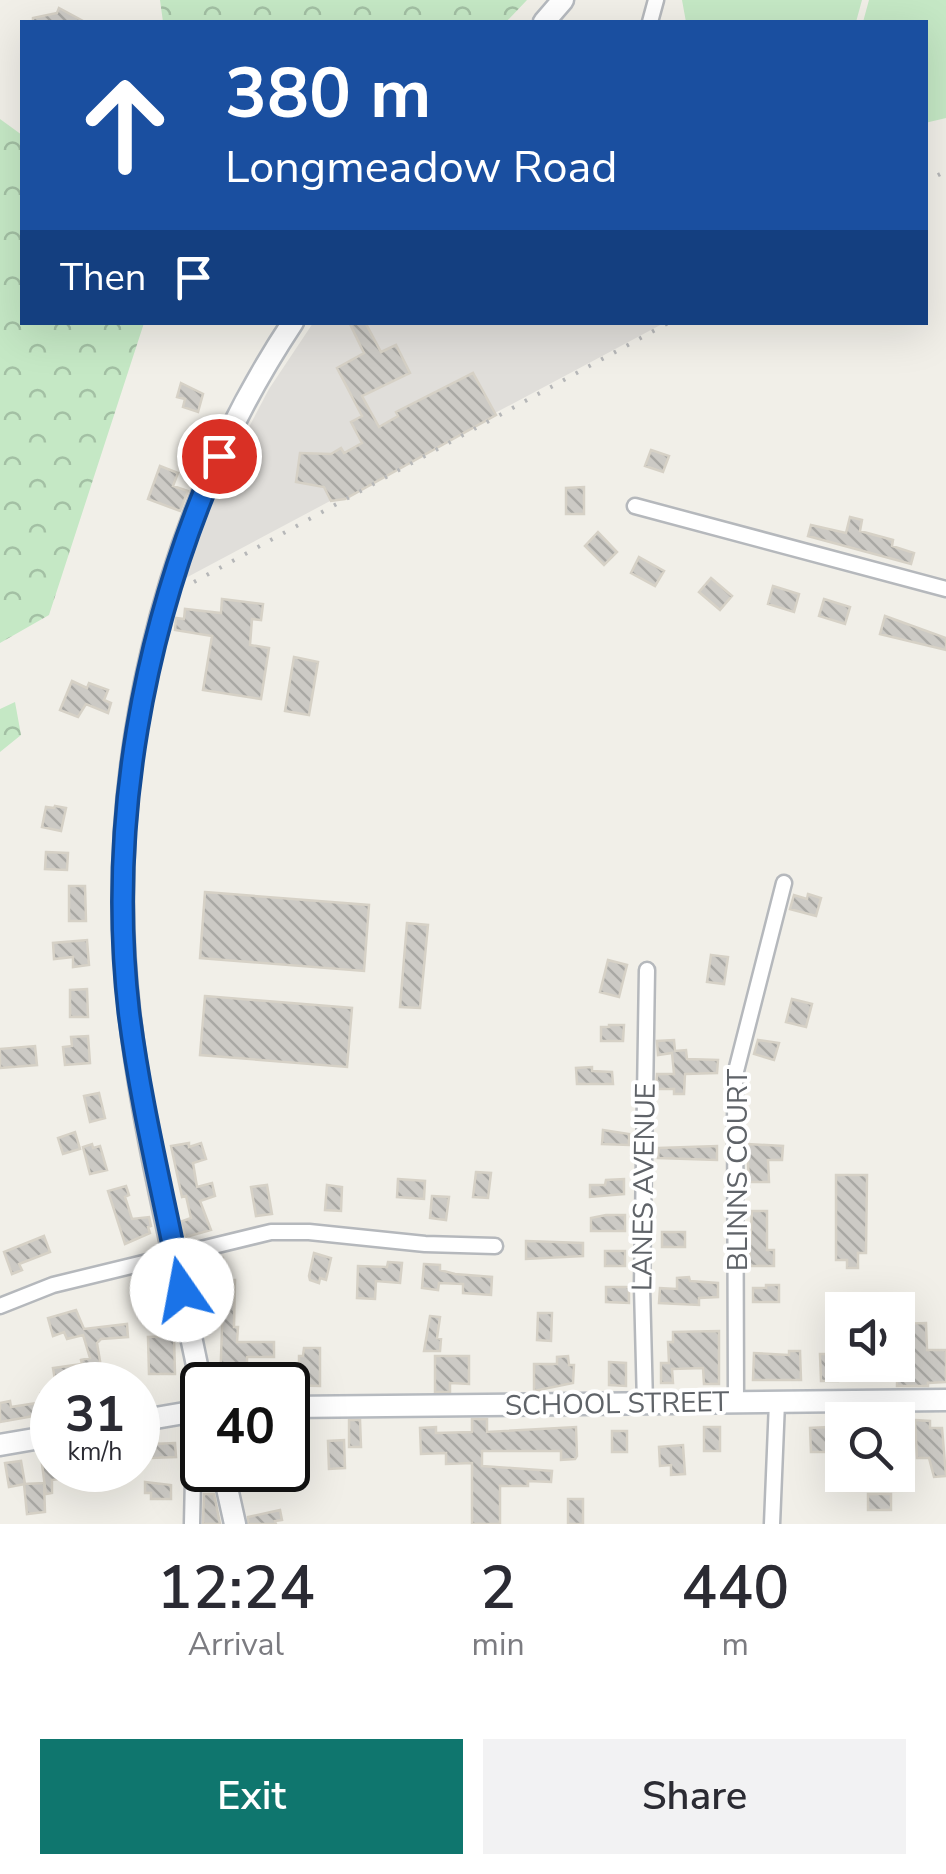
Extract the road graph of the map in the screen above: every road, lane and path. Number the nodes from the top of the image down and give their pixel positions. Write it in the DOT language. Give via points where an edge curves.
graph roads {
  1 [pos="563,0"];
  2 [pos="546,20"];
  3 [pos="291,325"];
  4 [pos="635,506"];
  5 [pos="946,589"];
  6 [pos="784,883"];
  7 [pos="647,970"];
  8 [pos="495,1246"];
  9 [pos="176,1256"];
  10 [pos="0,1306"];
  11 [pos="197,1362"];
  12 [pos="946,1400"];
  13 [pos="777,1402"];
  14 [pos="736,1403"];
  15 [pos="645,1404"];
  16 [pos="310,1407"];
  17 [pos="30,1440"];
  18 [pos="0,1445"];
  19 [pos="192,1492"];
  20 [pos="227,1492"];
  21 [pos="192,1524"];
  22 [pos="235,1524"];
  23 [pos="772,1524"];
  1 -- 2 [label="street"];
  3 -- 9 [label="street" via="219,456 177,567 150,661 125,834 122,904 135,1054"];
  4 -- 5 [label="street"];
  6 -- 14 [label="street, BLINNS COURT" via="735,1075"];
  7 -- 15 [label="street, LANES AVENUE"];
  8 -- 9 [label="street" via="277,1231"];
  9 -- 10 [label="street" via="53,1285"];
  9 -- 11 [label="street"];
  12 -- 13 [label="street, SCHOOL STREET"];
  13 -- 14 [label="street, SCHOOL STREET"];
  13 -- 23 [label="street"];
  14 -- 15 [label="street, SCHOOL STREET"];
  15 -- 16 [label="street, SCHOOL STREET"];
  17 -- 18 [label="street"];
  19 -- 21 [label="street"];
  20 -- 22 [label="street"];
}
